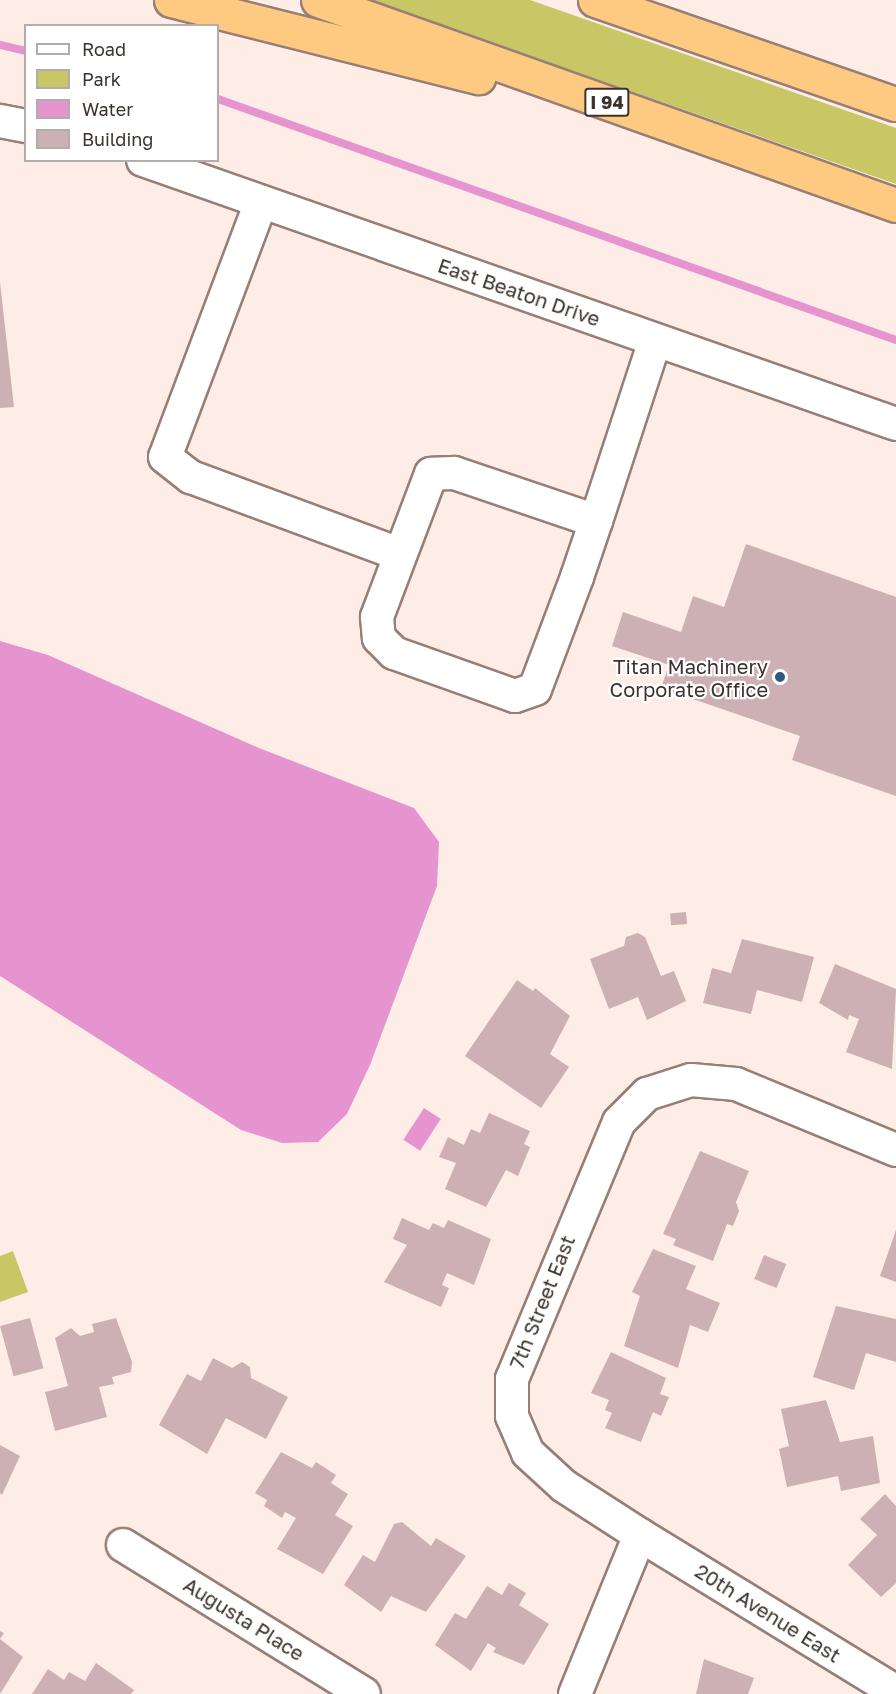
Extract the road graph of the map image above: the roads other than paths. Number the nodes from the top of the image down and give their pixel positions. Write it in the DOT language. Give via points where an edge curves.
graph roads {
  1 [pos="171,0"];
  2 [pos="318,0"];
  3 [pos="603,2"];
  4 [pos="896,104"];
  5 [pos="0,121"];
  6 [pos="671,125"];
  7 [pos="24,126"];
  8 [pos="149,162"];
  9 [pos="261,202"];
  10 [pos="896,205"];
  11 [pos="655,340"];
  12 [pos="896,424"];
  13 [pos="596,521"];
  14 [pos="399,554"];
  15 [pos="896,1150"];
  16 [pos="640,1535"];
  17 [pos="123,1545"];
  18 [pos="896,1692"];
  19 [pos="364,1694"];
  20 [pos="575,1694"];
  1 -- 6 [label="highway"];
  2 -- 6 [label="highway, I 94"];
  3 -- 4 [label="highway"];
  5 -- 7 [label="street"];
  6 -- 10 [label="highway, I 94"];
  8 -- 9 [label="street, East Beaton Drive"];
  9 -- 11 [label="street, East Beaton Drive"];
  9 -- 14 [label="street" via="165,458 191,477"];
  11 -- 12 [label="street, East Beaton Drive"];
  11 -- 13 [label="street"];
  13 -- 14 [label="street" via="454,473 431,474"];
  13 -- 14 [label="street" via="535,688 515,696 394,653 379,638 377,617"];
  15 -- 16 [label="street, 7th Street East" via="736,1084 691,1080 647,1094 619,1122 512,1378 512,1416 528,1453 564,1486"];
  16 -- 18 [label="street, 20th Avenue East"];
  16 -- 20 [label="street"];
  17 -- 19 [label="street, Augusta Place"];
}
